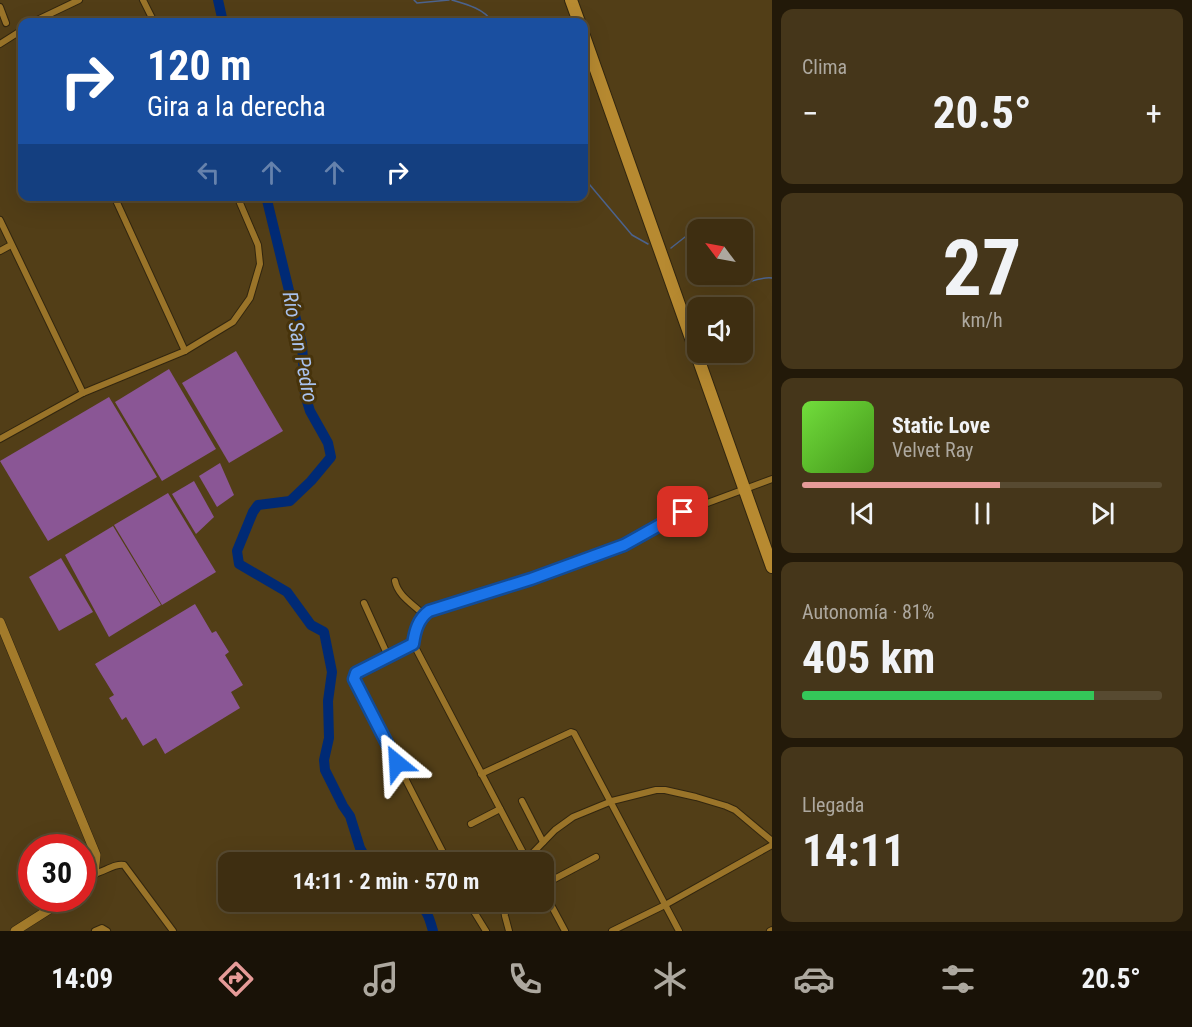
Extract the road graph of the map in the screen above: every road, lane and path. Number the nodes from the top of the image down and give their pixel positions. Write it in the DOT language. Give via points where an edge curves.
graph roads {
  1 [pos="79,0"];
  2 [pos="143,0"];
  3 [pos="571,0"];
  4 [pos="0,7"];
  5 [pos="41,18"];
  6 [pos="152,18"];
  7 [pos="578,18"];
  8 [pos="6,23"];
  9 [pos="18,33"];
  10 [pos="0,44"];
  11 [pos="588,47"];
  12 [pos="116,201"];
  13 [pos="239,201"];
  14 [pos="0,220"];
  15 [pos="12,245"];
  16 [pos="0,251"];
  17 [pos="184,351"];
  18 [pos="83,393"];
  19 [pos="0,439"];
  20 [pos="772,479"];
  21 [pos="744,488"];
  22 [pos="772,567"];
  23 [pos="394,581"];
  24 [pos="364,603"];
  25 [pos="424,615"];
  26 [pos="0,622"];
  27 [pos="413,644"];
  28 [pos="388,656"];
  29 [pos="482,774"];
  30 [pos="522,801"];
  31 [pos="612,801"];
  32 [pos="500,809"];
  33 [pos="471,824"];
  34 [pos="87,834"];
  35 [pos="543,842"];
  36 [pos="772,843"];
  37 [pos="443,852"];
  38 [pos="522,852"];
  39 [pos="534,852"];
  40 [pos="596,857"];
  41 [pos="96,874"];
  42 [pos="554,882"];
  43 [pos="666,905"];
  44 [pos="554,909"];
  45 [pos="45,912"];
  46 [pos="474,912"];
  47 [pos="504,912"];
  48 [pos="15,931"];
  49 [pos="95,931"];
  50 [pos="107,931"];
  51 [pos="173,931"];
  52 [pos="486,931"];
  53 [pos="509,931"];
  54 [pos="566,931"];
  55 [pos="612,931"];
  56 [pos="680,931"];
  1 -- 5 [label="street"];
  2 -- 6 [label="street"];
  3 -- 7 [label="highway"];
  4 -- 8 [label="street"];
  9 -- 10 [label="street"];
  11 -- 21 [label="highway"];
  12 -- 17 [label="street"];
  13 -- 17 [label="street" via="258,245 260,264 250,298 233,322"];
  14 -- 15 [label="street"];
  15 -- 16 [label="street"];
  15 -- 18 [label="street"];
  17 -- 18 [label="street"];
  18 -- 19 [label="street"];
  20 -- 21 [label="street"];
  21 -- 22 [label="highway"];
  21 -- 25 [label="street" via="683,512 624,545"];
  23 -- 25 [label="street" via="402,596"];
  24 -- 28 [label="street"];
  25 -- 27 [label="street"];
  26 -- 34 [label="street"];
  27 -- 28 [label="street"];
  27 -- 29 [label="street"];
  28 -- 37 [label="street" via="356,673 354,679"];
  29 -- 31 [label="street" via="571,732"];
  29 -- 32 [label="street"];
  30 -- 35 [label="street"];
  31 -- 35 [label="street" via="573,818"];
  31 -- 36 [label="street" via="665,790 696,797 735,810"];
  31 -- 43 [label="street"];
  32 -- 33 [label="street"];
  32 -- 38 [label="street"];
  35 -- 39 [label="street"];
  36 -- 43 [label="street"];
  40 -- 42 [label="street"];
  41 -- 51 [label="street" via="124,865"];
  43 -- 55 [label="street"];
  43 -- 56 [label="street"];
  44 -- 54 [label="street"];
  45 -- 48 [label="street"];
  46 -- 52 [label="street"];
  47 -- 53 [label="street"];
  49 -- 50 [label="street"];
}
